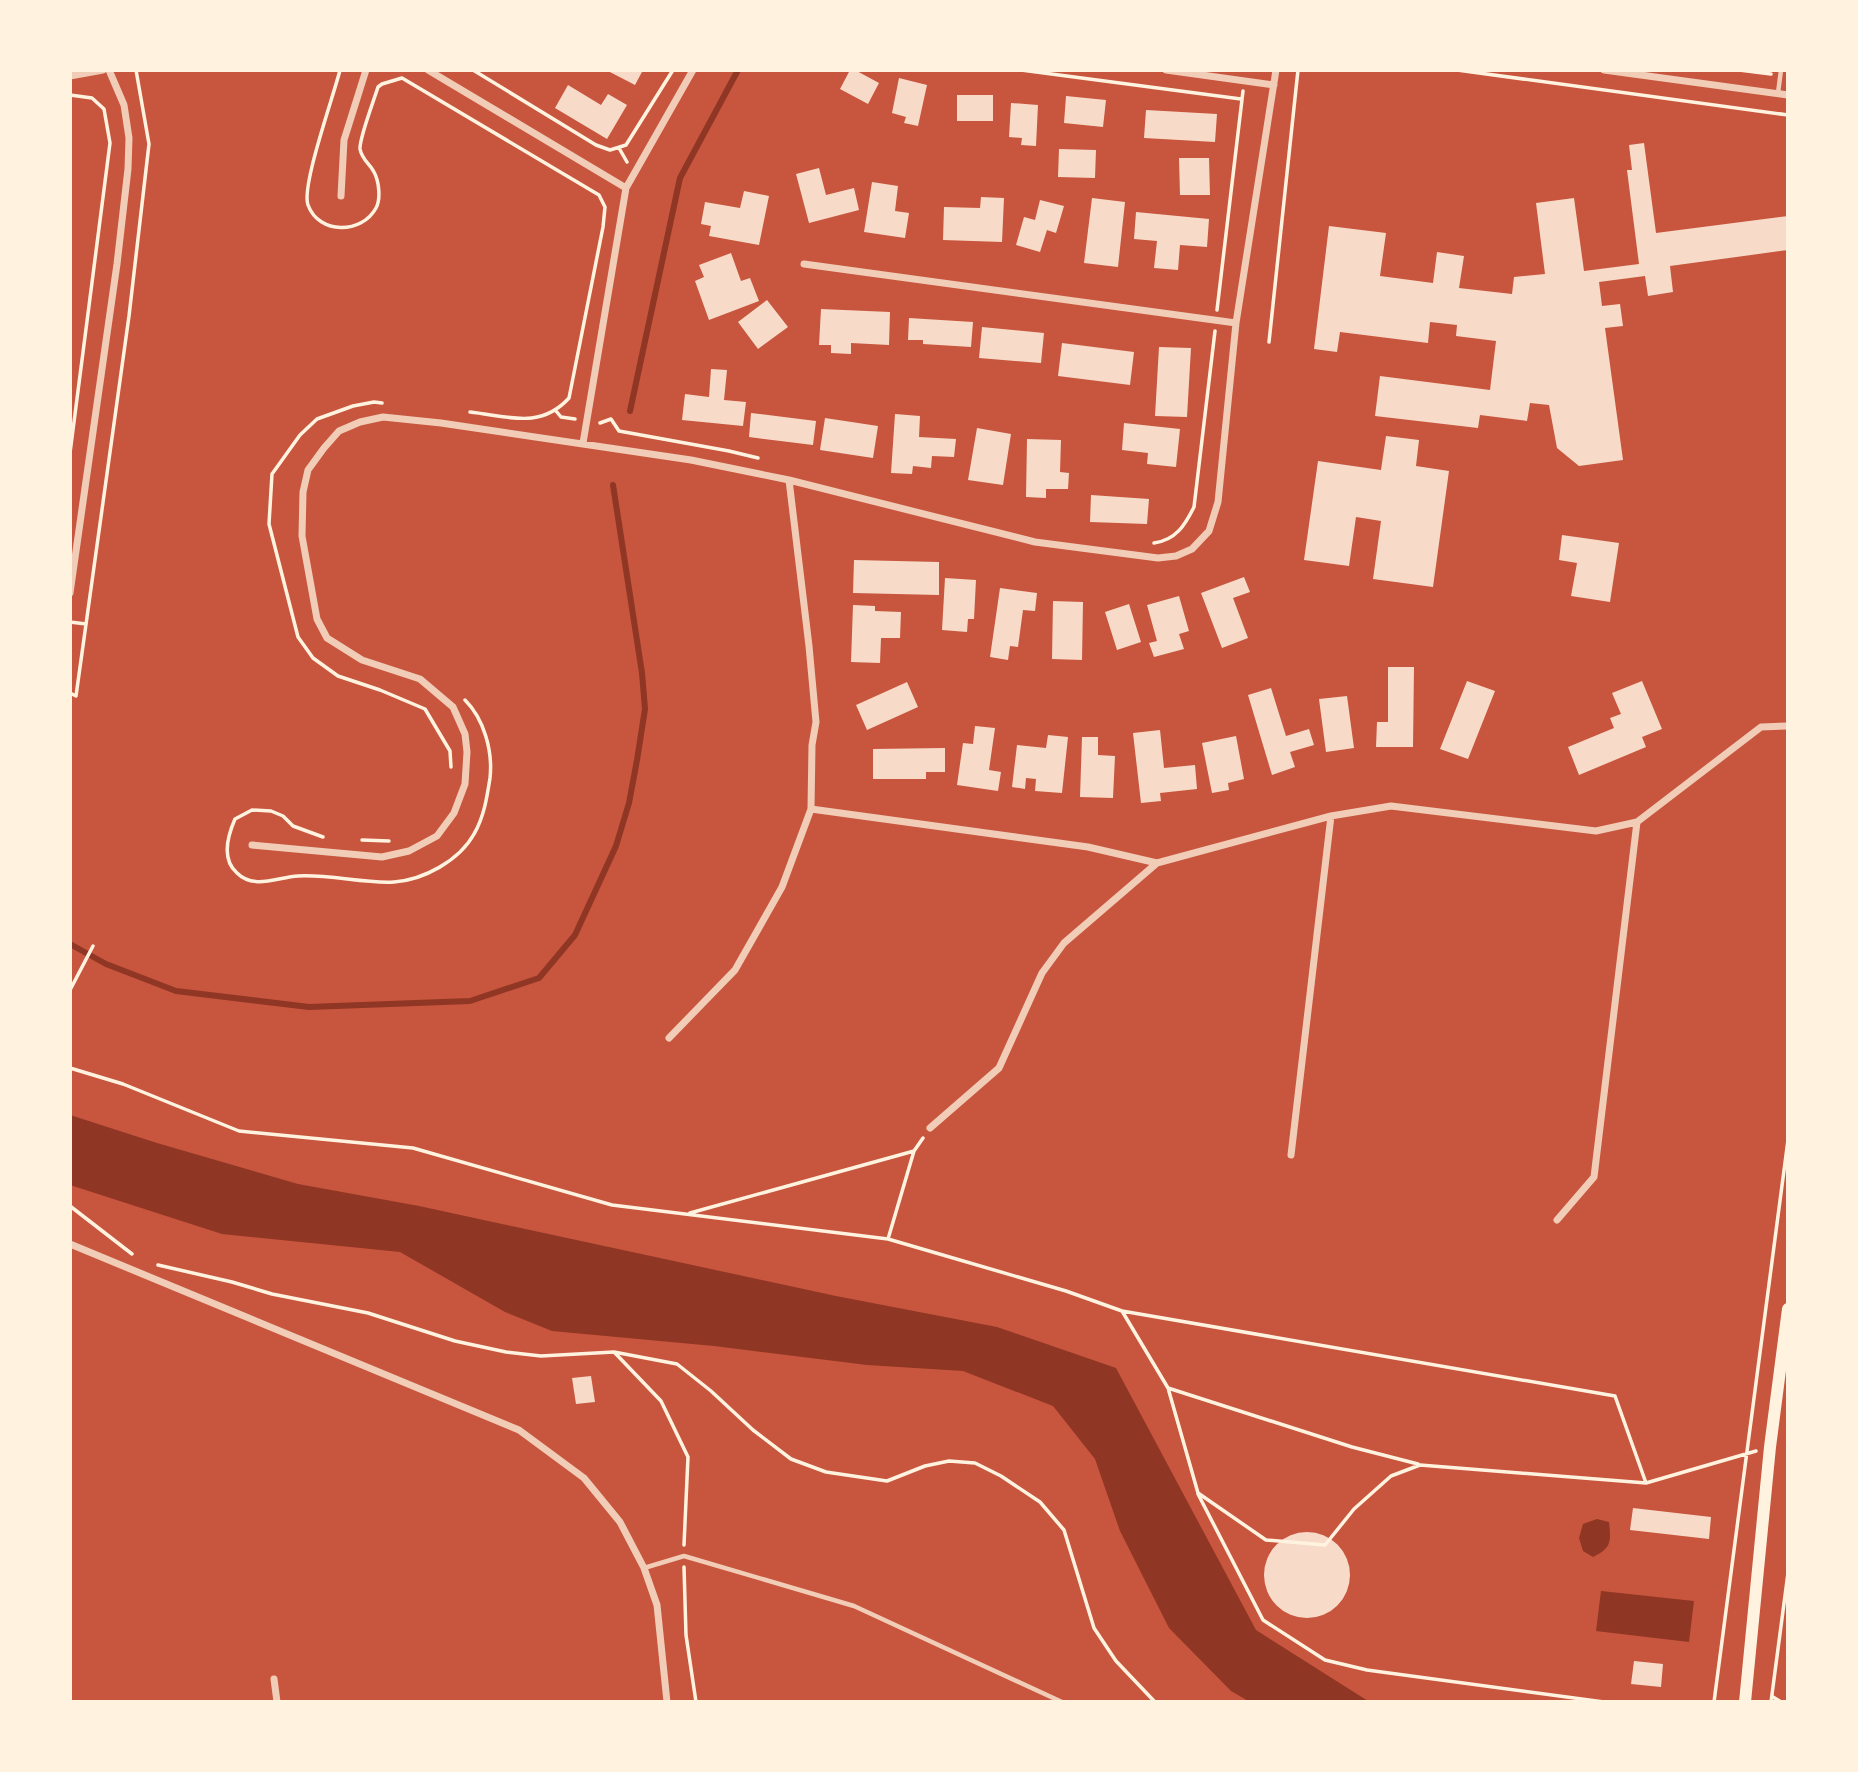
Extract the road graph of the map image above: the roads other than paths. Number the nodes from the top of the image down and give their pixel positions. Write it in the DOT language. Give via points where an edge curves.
graph roads {
  1 [pos="103,70"];
  2 [pos="109,70"];
  3 [pos="366,70"];
  4 [pos="428,70"];
  5 [pos="693,70"];
  6 [pos="1166,70"];
  7 [pos="1276,70"];
  8 [pos="1604,70"];
  9 [pos="1781,73"];
  10 [pos="70,76"];
  11 [pos="1274,85"];
  12 [pos="1778,94"];
  13 [pos="1788,95"];
  14 [pos="626,188"];
  15 [pos="341,197"];
  16 [pos="804,264"];
  17 [pos="1236,323"];
  18 [pos="583,443"];
  19 [pos="789,480"];
  20 [pos="70,593"];
  21 [pos="1788,726"];
  22 [pos="811,809"];
  23 [pos="1331,816"];
  24 [pos="1637,821"];
  25 [pos="252,845"];
  26 [pos="1157,863"];
  27 [pos="669,1038"];
  28 [pos="930,1128"];
  29 [pos="1291,1155"];
  30 [pos="1557,1220"];
  31 [pos="70,1244"];
  32 [pos="1788,1309"];
  33 [pos="644,1568"];
  34 [pos="274,1679"];
  35 [pos="277,1702"];
  36 [pos="667,1702"];
  37 [pos="1062,1702"];
  38 [pos="1745,1702"];
  1 -- 10 [label="street"];
  2 -- 20 [label="street" via="124,105 128,169"];
  3 -- 15 [label="street" via="344,139"];
  4 -- 14 [label="street"];
  5 -- 14 [label="street"];
  6 -- 11 [label="street"];
  7 -- 11 [label="street"];
  8 -- 12 [label="street"];
  9 -- 12 [label="lane"];
  11 -- 17 [label="street"];
  12 -- 13 [label="street"];
  14 -- 18 [label="street"];
  16 -- 17 [label="street"];
  17 -- 19 [label="street" via="1218,502 1209,531 1192,549 1176,556 1158,558 1035,542"];
  18 -- 19 [label="street"];
  18 -- 25 [label="street" via="383,417 339,431 324,448 308,470 303,492 302,536 317,619 327,638 362,660 420,679 453,707 465,734 465,785 454,813 437,836 409,851 382,857"];
  19 -- 22 [label="street" via="816,722"];
  21 -- 24 [label="street" via="1761,727"];
  22 -- 26 [label="street" via="1088,847"];
  22 -- 27 [label="street" via="782,887 736,970"];
  23 -- 24 [label="street" via="1391,806 1596,831"];
  23 -- 26 [label="street"];
  23 -- 29 [label="street"];
  24 -- 30 [label="street" via="1594,1177"];
  26 -- 28 [label="street" via="1064,943 1042,973 999,1068"];
  31 -- 33 [label="street" via="519,1430 584,1478 620,1522"];
  32 -- 38 [label="main road" via="1769,1447"];
  33 -- 36 [label="street" via="657,1605"];
  33 -- 37 [label="lane" via="684,1556 854,1605"];
  34 -- 35 [label="street"];
}
